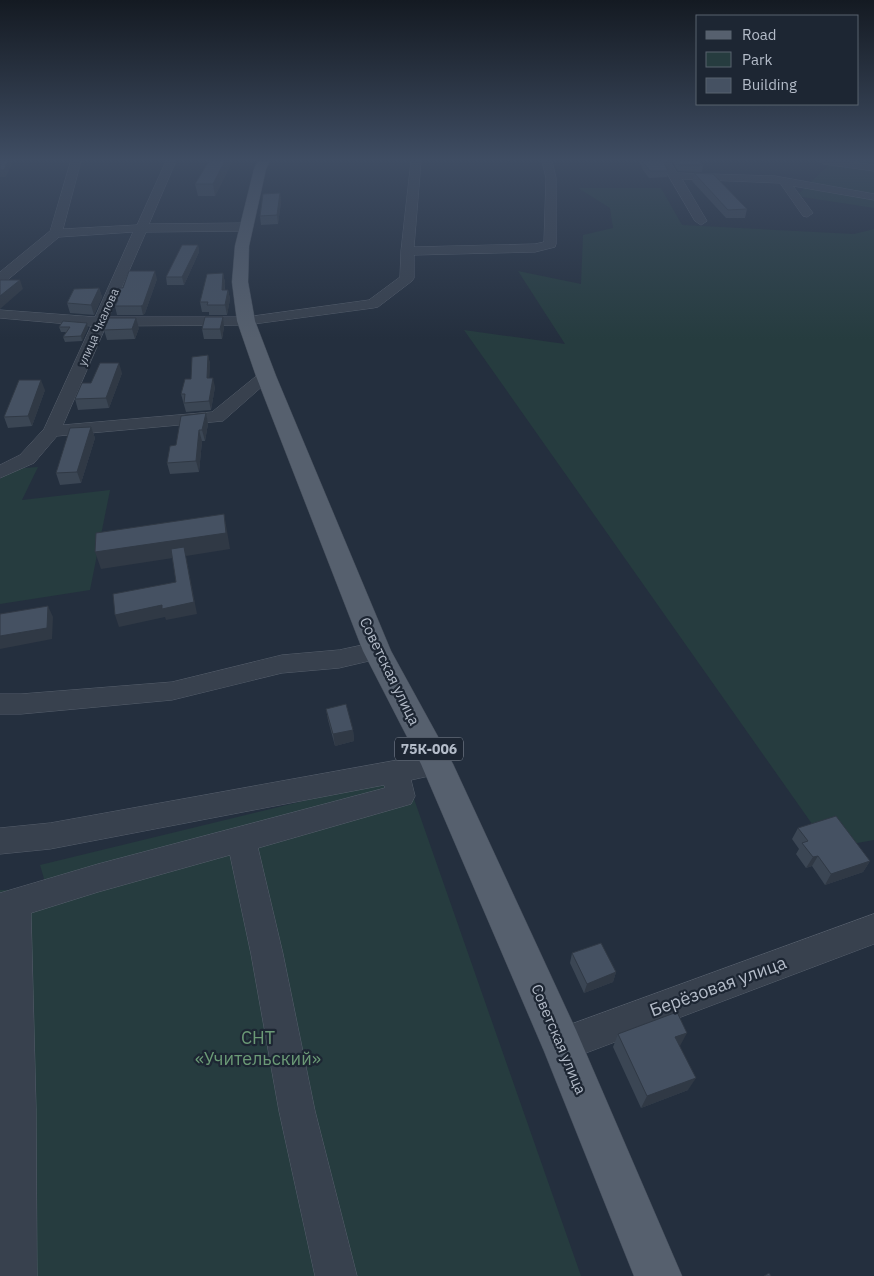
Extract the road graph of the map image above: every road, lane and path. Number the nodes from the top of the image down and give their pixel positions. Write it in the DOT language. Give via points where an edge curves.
graph roads {
  1 [pos="60,221"];
  2 [pos="144,221"];
  3 [pos="248,221"];
  4 [pos="409,221"];
  5 [pos="550,221"];
  6 [pos="141,228"];
  7 [pos="56,234"];
  8 [pos="406,251"];
  9 [pos="0,279"];
  10 [pos="0,314"];
  11 [pos="246,321"];
  12 [pos="101,322"];
  13 [pos="266,376"];
  14 [pos="52,431"];
  15 [pos="0,472"];
  16 [pos="376,651"];
  17 [pos="0,704"];
  18 [pos="436,764"];
  19 [pos="395,773"];
  20 [pos="242,839"];
  21 [pos="0,841"];
  22 [pos="8,906"];
  23 [pos="874,929"];
  24 [pos="562,1044"];
  25 [pos="16,1276"];
  26 [pos="336,1276"];
  27 [pos="658,1276"];
  1 -- 7 [label="street"];
  2 -- 6 [label="street, улица Чкалова"];
  3 -- 6 [label="street"];
  3 -- 11 [label="main road, Советская улица / 75К-006" via="242,246 240,282"];
  4 -- 8 [label="street"];
  5 -- 8 [label="street" via="550,244 545,247"];
  6 -- 7 [label="street"];
  6 -- 12 [label="street, улица Чкалова"];
  7 -- 9 [label="street"];
  8 -- 11 [label="street" via="407,278 373,304"];
  10 -- 12 [label="street"];
  11 -- 12 [label="street"];
  11 -- 13 [label="main road, Советская улица / 75К-006"];
  12 -- 14 [label="street, улица Чкалова"];
  13 -- 14 [label="street" via="217,417"];
  13 -- 16 [label="main road, Советская улица / 75К-006"];
  14 -- 15 [label="street, улица Чкалова" via="27,459"];
  16 -- 17 [label="street" via="338,659 282,664 172,691"];
  16 -- 18 [label="main road, Советская улица / 75К-006"];
  18 -- 19 [label="street"];
  18 -- 24 [label="main road, Советская улица / 75К-006"];
  19 -- 20 [label="street" via="401,796"];
  19 -- 21 [label="street" via="50,836"];
  20 -- 22 [label="street"];
  20 -- 26 [label="street" via="297,1111"];
  22 -- 25 [label="street" via="18,1109"];
  23 -- 24 [label="street, Берёзовая улица"];
  24 -- 27 [label="main road, Советская улица / 75К-006"];
}
